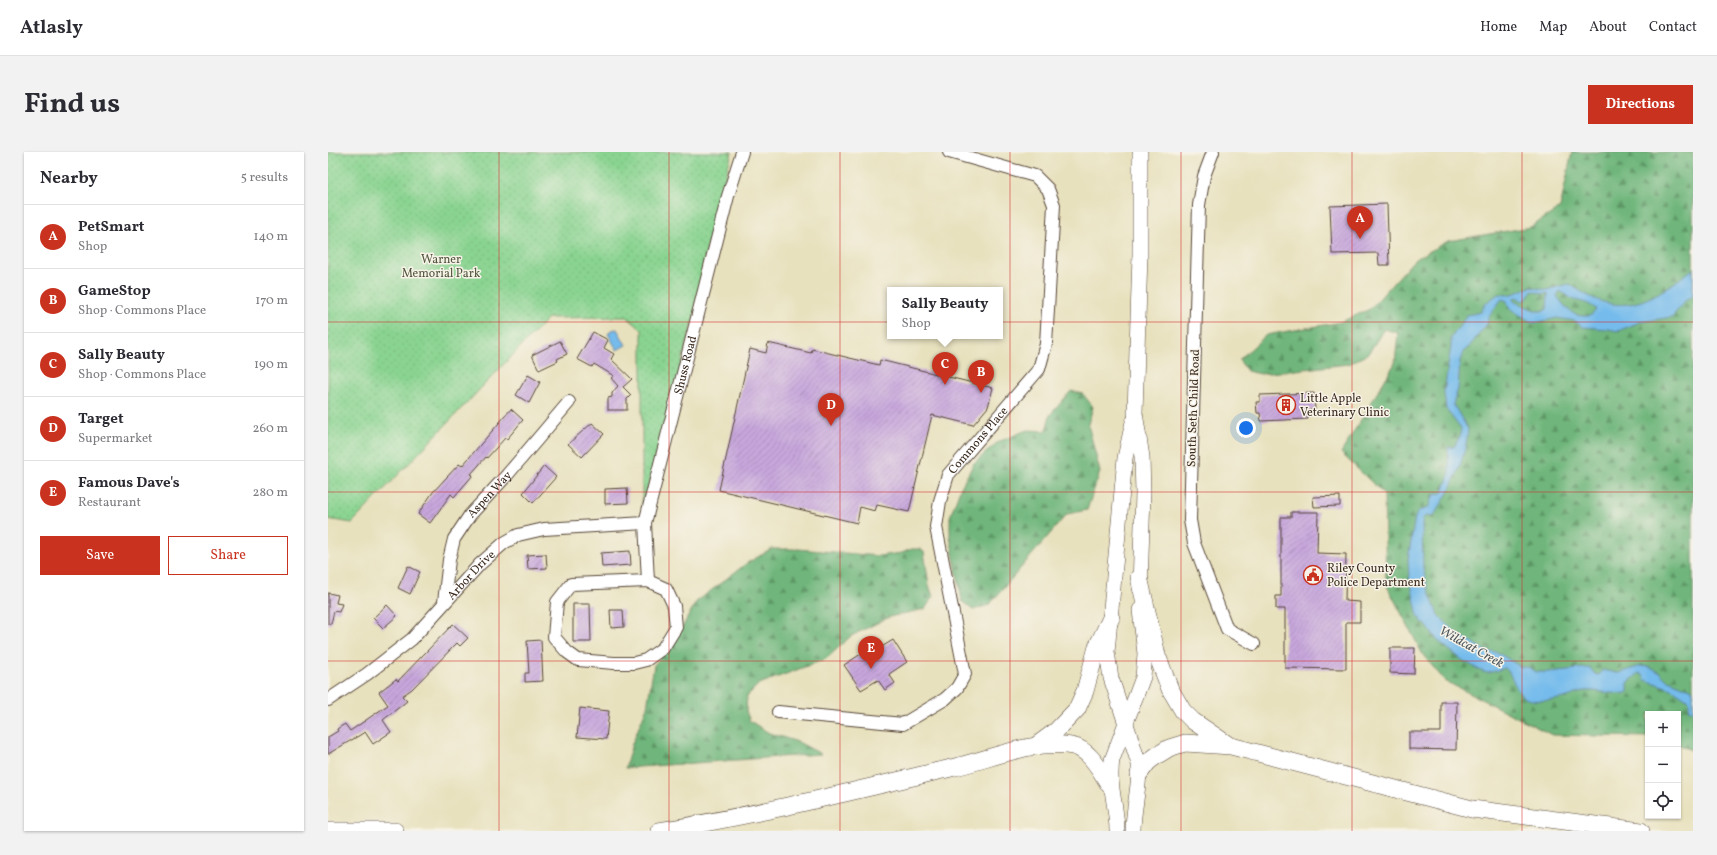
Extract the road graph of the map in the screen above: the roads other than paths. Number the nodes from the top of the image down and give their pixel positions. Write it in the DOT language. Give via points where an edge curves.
graph roads {
  1 [pos="742,152"];
  2 [pos="949,152"];
  3 [pos="1140,152"];
  4 [pos="1213,152"];
  5 [pos="569,402"];
  6 [pos="1135,413"];
  7 [pos="645,523"];
  8 [pos="1139,577"];
  9 [pos="648,581"];
  10 [pos="444,602"];
  11 [pos="1110,618"];
  12 [pos="1254,644"];
  13 [pos="328,700"];
  14 [pos="778,712"];
  15 [pos="1126,723"];
  16 [pos="1036,745"];
  17 [pos="1231,746"];
  18 [pos="1139,774"];
  19 [pos="1110,786"];
  20 [pos="328,831"];
  21 [pos="394,831"];
  22 [pos="659,831"];
  23 [pos="1117,831"];
  24 [pos="1133,831"];
  25 [pos="1641,831"];
  1 -- 7 [label="street, Shuss Road" via="728,196"];
  2 -- 14 [label="street, Commons Place" via="1035,176 1048,189 1054,205 1046,344 1039,369 948,475 940,501 936,527 965,674 957,688 945,699 903,724"];
  3 -- 6 [label="main road"];
  4 -- 12 [label="street, South Seth Child Road" via="1204,176 1199,205 1190,520 1194,543 1227,629"];
  5 -- 10 [label="street, Aspen Way" via="470,515 454,539"];
  6 -- 8 [label="main road" via="1142,457 1143,493"];
  6 -- 11 [label="main road" via="1125,458"];
  7 -- 9 [label="street, Shuss Road"];
  7 -- 10 [label="street, Arbor Drive" via="544,529 518,535 504,543 480,564"];
  8 -- 15 [label="main road" via="1146,654 1138,693"];
  8 -- 17 [label="highway" via="1159,661 1170,689 1183,711 1193,721"];
  9 -- 9 [label="street" via="571,584 558,602 554,637 578,660 614,663 646,660 663,648 676,627 674,606 666,589"];
  10 -- 13 [label="street, Arbor Drive" via="412,639"];
  11 -- 15 [label="main road" via="1108,666"];
  11 -- 16 [label="highway" via="1097,647 1090,677 1077,708 1061,727"];
  15 -- 18 [label="main road" via="1138,757"];
  15 -- 19 [label="main road" via="1112,760"];
  16 -- 19 [label="highway" via="1074,746 1087,754 1096,764"];
  16 -- 22 [label="highway" via="970,764 778,809"];
  17 -- 18 [label="highway" via="1185,743 1156,756"];
  17 -- 25 [label="highway" via="1472,809"];
  18 -- 24 [label="main road"];
  19 -- 23 [label="main road"];
  20 -- 21 [label="highway"];
}
